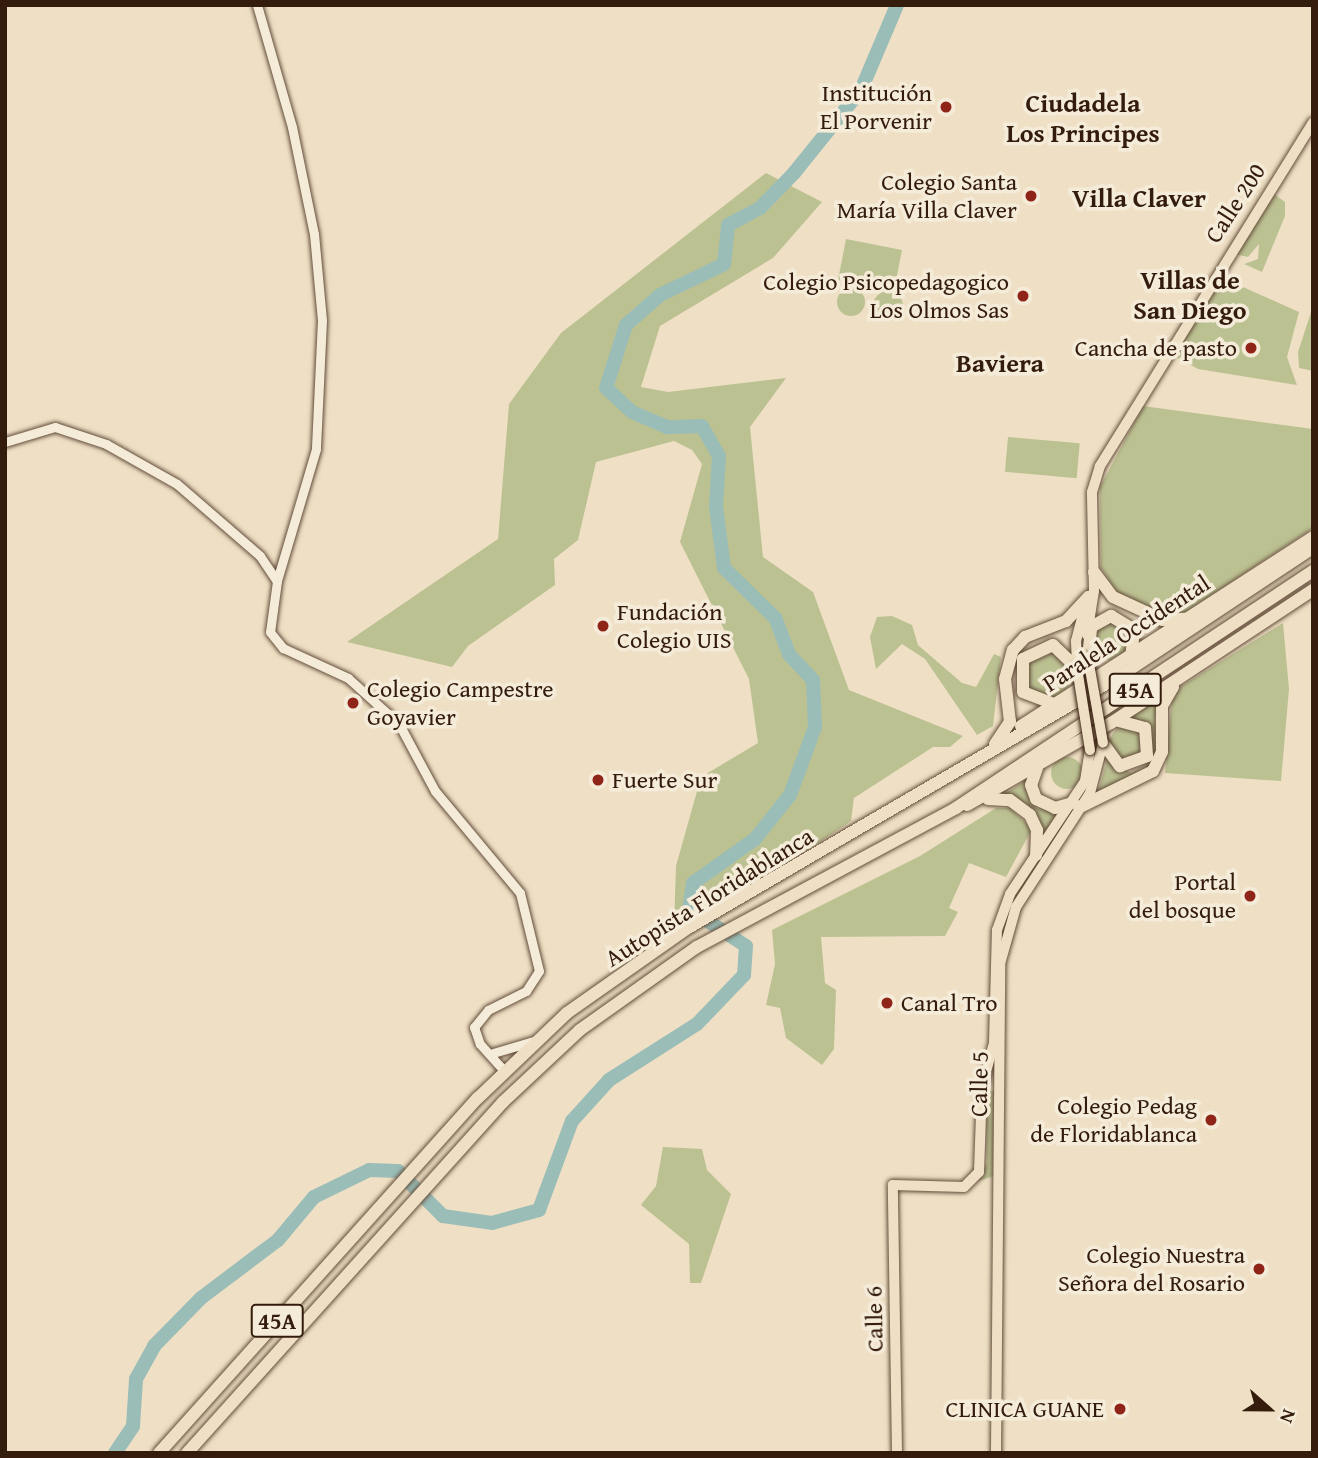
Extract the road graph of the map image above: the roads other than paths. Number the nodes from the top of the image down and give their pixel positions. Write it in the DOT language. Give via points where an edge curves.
graph roads {
  1 [pos="257,5"];
  2 [pos="1313,123"];
  3 [pos="5,442"];
  4 [pos="1313,537"];
  5 [pos="1313,548"];
  6 [pos="1313,571"];
  7 [pos="1094,572"];
  8 [pos="277,581"];
  9 [pos="1313,590"];
  10 [pos="1088,597"];
  11 [pos="1253,613"];
  12 [pos="1191,617"];
  13 [pos="1213,656"];
  14 [pos="1130,657"];
  15 [pos="1088,658"];
  16 [pos="1077,668"];
  17 [pos="1178,680"];
  18 [pos="1054,704"];
  19 [pos="1111,723"];
  20 [pos="1103,743"];
  21 [pos="995,744"];
  22 [pos="1090,750"];
  23 [pos="1043,763"];
  24 [pos="964,767"];
  25 [pos="984,799"];
  26 [pos="1078,804"];
  27 [pos="956,808"];
  28 [pos="1036,855"];
  29 [pos="539,1039"];
  30 [pos="493,1053"];
  31 [pos="504,1071"];
  32 [pos="893,1185"];
  33 [pos="159,1453"];
  34 [pos="187,1453"];
  35 [pos="897,1453"];
  36 [pos="996,1453"];
  1 -- 8 [label="street" via="292,127 314,234 322,320 316,449"];
  2 -- 7 [label="main road, Calle 200" via="1104,458 1092,492"];
  3 -- 8 [label="street" via="55,428 106,444 177,484 260,556"];
  4 -- 12 [label="highway, Paralela Occidental / 45A"];
  5 -- 24 [label="highway, Autopista Floridablanca / 45A" via="1123,674"];
  6 -- 11 [label="highway, Autopista Floridablanca / 45A"];
  7 -- 10 [label="main road, Calle 200"];
  7 -- 12 [label="highway" via="1110,595 1155,617"];
  7 -- 15 [label="main road, Calle 200"];
  8 -- 30 [label="street" via="269,618 276,643 348,678 398,724 435,791 527,907 539,971 526,992 479,1017 476,1038"];
  9 -- 13 [label="highway, 45A"];
  10 -- 16 [label="main road, Calle 200" via="1076,641"];
  10 -- 21 [label="highway" via="1066,621 1016,646 1005,679 1010,722"];
  11 -- 13 [label="highway"];
  11 -- 27 [label="highway, Autopista Floridablanca / 45A"];
  12 -- 14 [label="highway, Paralela Occidental / 45A"];
  13 -- 17 [label="highway, 45A"];
  14 -- 15 [label="highway" via="1135,630 1111,616 1091,627"];
  14 -- 18 [label="highway, Paralela Occidental / 45A"];
  15 -- 20 [label="main road, Calle 200, bridge"];
  16 -- 18 [label="highway" via="1053,645 1023,659 1023,692"];
  16 -- 22 [label="main road, Calle 200, bridge"];
  17 -- 19 [label="highway, 45A"];
  17 -- 26 [label="highway" via="1162,706 1162,747 1153,772"];
  18 -- 21 [label="highway, Paralela Occidental / 45A"];
  19 -- 20 [label="highway" via="1140,724 1149,751 1138,764 1120,766"];
  19 -- 23 [label="highway, 45A"];
  20 -- 26 [label="main road, Calle 5" via="1098,777"];
  21 -- 24 [label="highway, Paralela Occidental / 45A"];
  22 -- 26 [label="main road, Calle 5"];
  23 -- 25 [label="highway, 45A"];
  23 -- 26 [label="highway" via="1031,780 1036,799 1055,808"];
  24 -- 29 [label="highway, Autopista Floridablanca / 45A" via="688,929"];
  25 -- 27 [label="highway, 45A"];
  25 -- 28 [label="highway" via="1010,800 1030,814 1037,830"];
  26 -- 28 [label="main road, Calle 5"];
  26 -- 36 [label="main road, Calle 5" via="1025,888 1000,964"];
  27 -- 34 [label="highway, Autopista Floridablanca / 45A" via="697,947 580,1030 410,1203"];
  28 -- 32 [label="main road, Calle 5" via="1010,894 998,930 994,1043 982,1086 981,1164 964,1186"];
  29 -- 30 [label="street"];
  29 -- 31 [label="highway, Autopista Floridablanca / 45A"];
  30 -- 31 [label="street"];
  31 -- 33 [label="highway, Autopista Floridablanca / 45A"];
  32 -- 35 [label="main road, Calle 6"];
}
